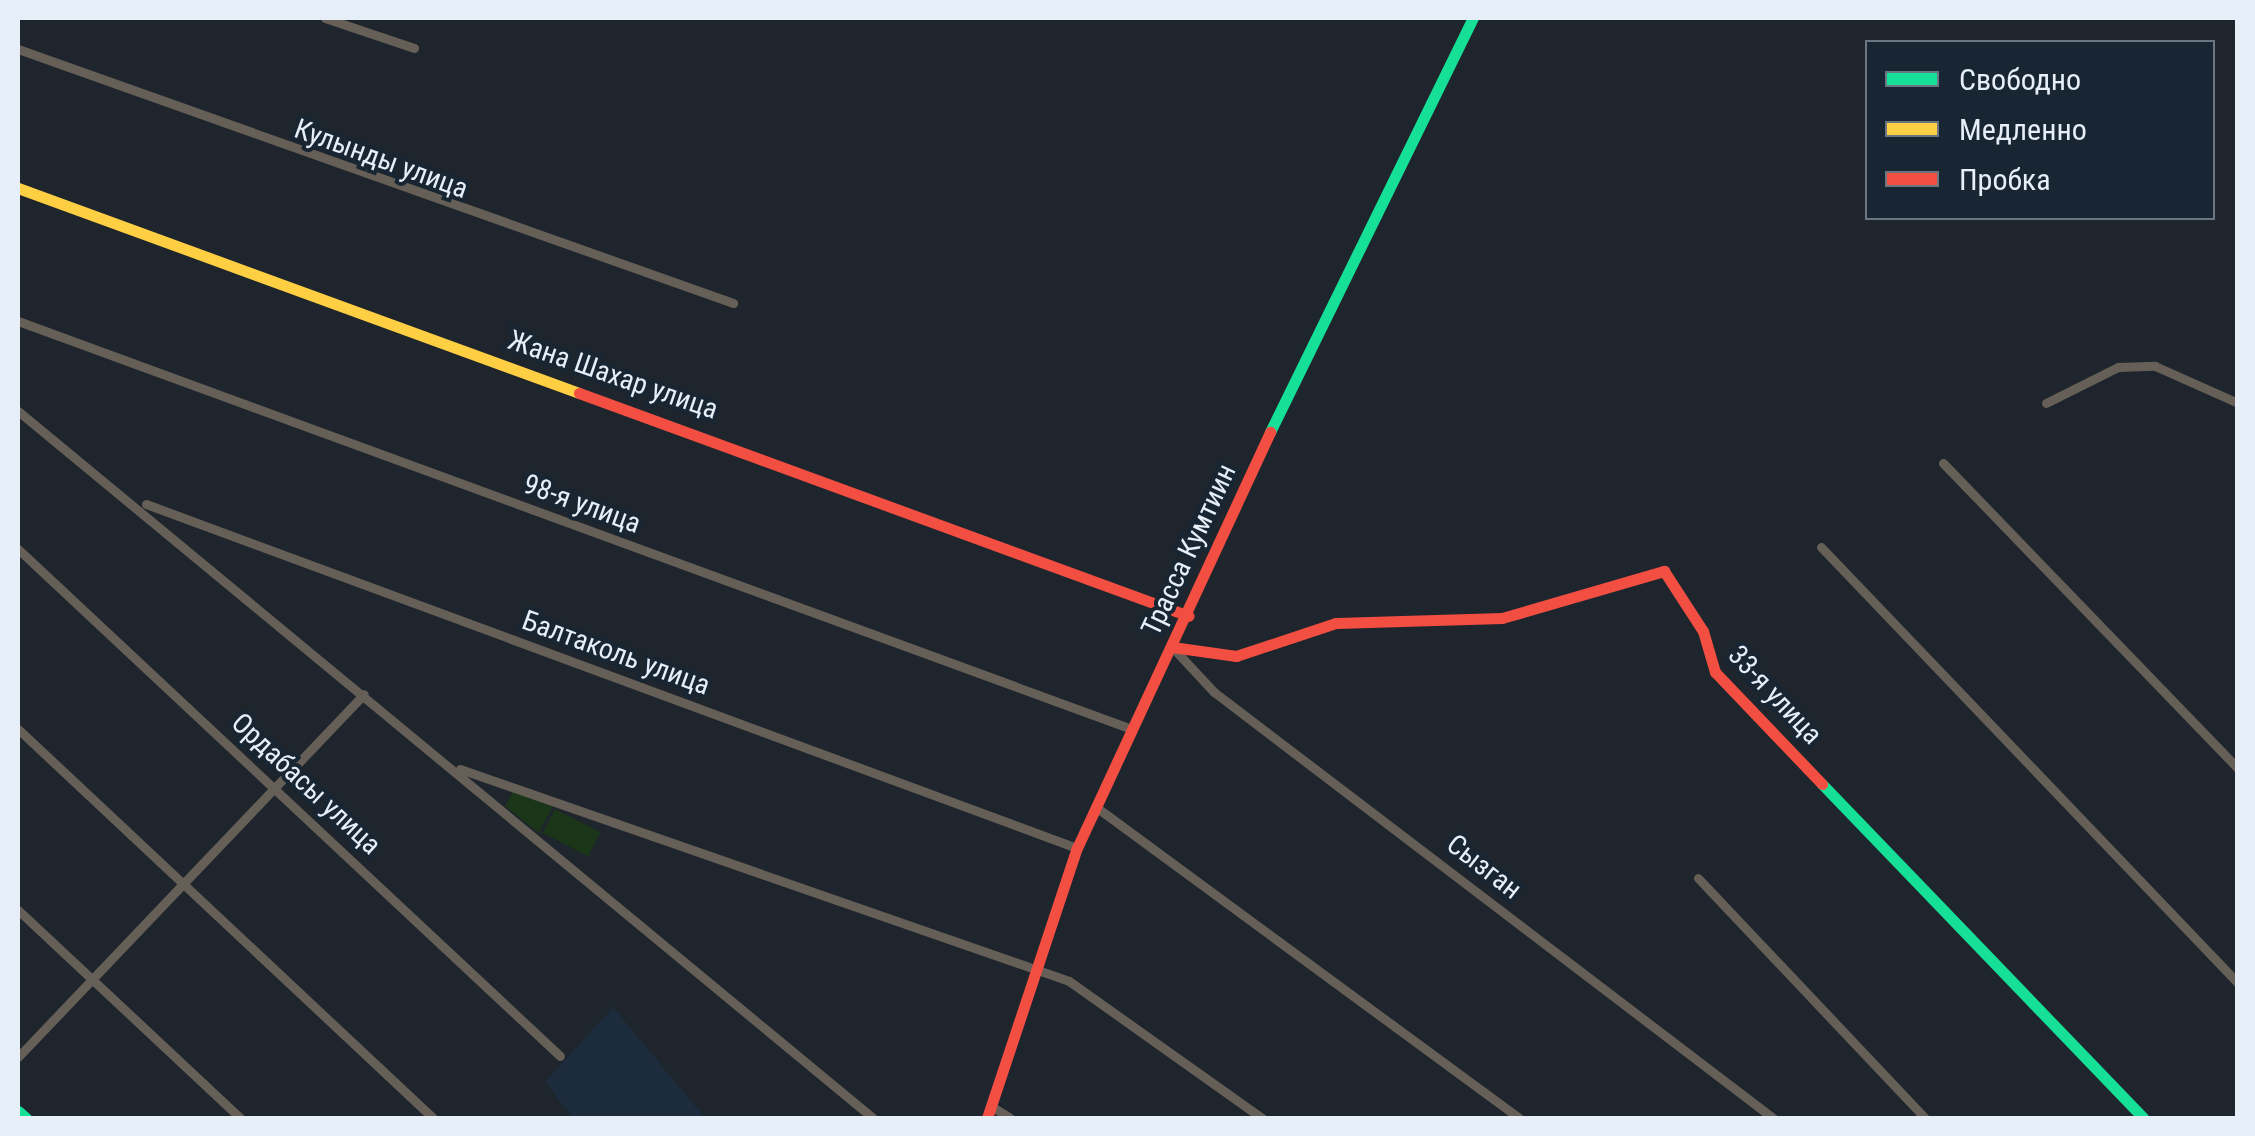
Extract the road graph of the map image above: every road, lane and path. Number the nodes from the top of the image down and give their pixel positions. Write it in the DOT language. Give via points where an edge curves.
graph roads {
  1 [pos="325,18"];
  2 [pos="1473,18"];
  3 [pos="414,48"];
  4 [pos="18,49"];
  5 [pos="18,188"];
  6 [pos="733,303"];
  7 [pos="18,321"];
  8 [pos="2046,403"];
  9 [pos="2238,403"];
  10 [pos="18,411"];
  11 [pos="1943,463"];
  12 [pos="138,502"];
  13 [pos="1821,547"];
  14 [pos="18,548"];
  15 [pos="1189,616"];
  16 [pos="1172,647"];
  17 [pos="364,694"];
  18 [pos="18,729"];
  19 [pos="1132,729"];
  20 [pos="455,768"];
  21 [pos="2238,768"];
  22 [pos="277,786"];
  23 [pos="1096,806"];
  24 [pos="1077,848"];
  25 [pos="1698,878"];
  26 [pos="184,884"];
  27 [pos="18,910"];
  28 [pos="1040,970"];
  29 [pos="92,980"];
  30 [pos="2238,983"];
  31 [pos="560,1056"];
  32 [pos="18,1057"];
  33 [pos="18,1111"];
  34 [pos="988,1112"];
  35 [pos="26,1118"];
  36 [pos="240,1118"];
  37 [pos="433,1118"];
  38 [pos="873,1118"];
  39 [pos="1010,1118"];
  40 [pos="1262,1118"];
  41 [pos="1519,1118"];
  42 [pos="1773,1118"];
  43 [pos="1926,1118"];
  44 [pos="2143,1118"];
  1 -- 3 [label="street"];
  2 -- 15 [label="street, Трасса Кумтиин" via="1338,284"];
  4 -- 6 [label="street, Кулынды улица"];
  5 -- 15 [label="street, Жана Шахар улица"];
  7 -- 19 [label="street, 98-я улица"];
  8 -- 9 [label="street" via="2118,367 2154,366"];
  10 -- 12 [label="street"];
  11 -- 21 [label="street"];
  12 -- 17 [label="street"];
  12 -- 24 [label="street, Балтаколь улица"];
  13 -- 30 [label="street"];
  14 -- 22 [label="street, Ордабасы улица"];
  15 -- 16 [label="street, Трасса Кумтиин"];
  16 -- 19 [label="street, Трасса Кумтиин"];
  16 -- 42 [label="street, Сызган" via="1214,692"];
  16 -- 44 [label="street, 33-я улица" via="1236,656 1336,623 1502,618 1664,571 1703,632 1715,672"];
  17 -- 20 [label="street"];
  17 -- 22 [label="street"];
  18 -- 26 [label="street"];
  19 -- 23 [label="street, Трасса Кумтиин"];
  20 -- 28 [label="street"];
  20 -- 38 [label="street"];
  22 -- 26 [label="street"];
  22 -- 31 [label="street, Ордабасы улица"];
  23 -- 24 [label="street, Трасса Кумтиин"];
  23 -- 41 [label="street"];
  24 -- 28 [label="street, Трасса Кумтиин"];
  25 -- 43 [label="street"];
  26 -- 29 [label="street"];
  26 -- 37 [label="street"];
  27 -- 29 [label="street"];
  28 -- 34 [label="street, Трасса Кумтиин"];
  28 -- 40 [label="street" via="1069,981"];
  29 -- 32 [label="street"];
  29 -- 36 [label="street"];
  33 -- 35 [label="street"];
  34 -- 39 [label="street"];
}
